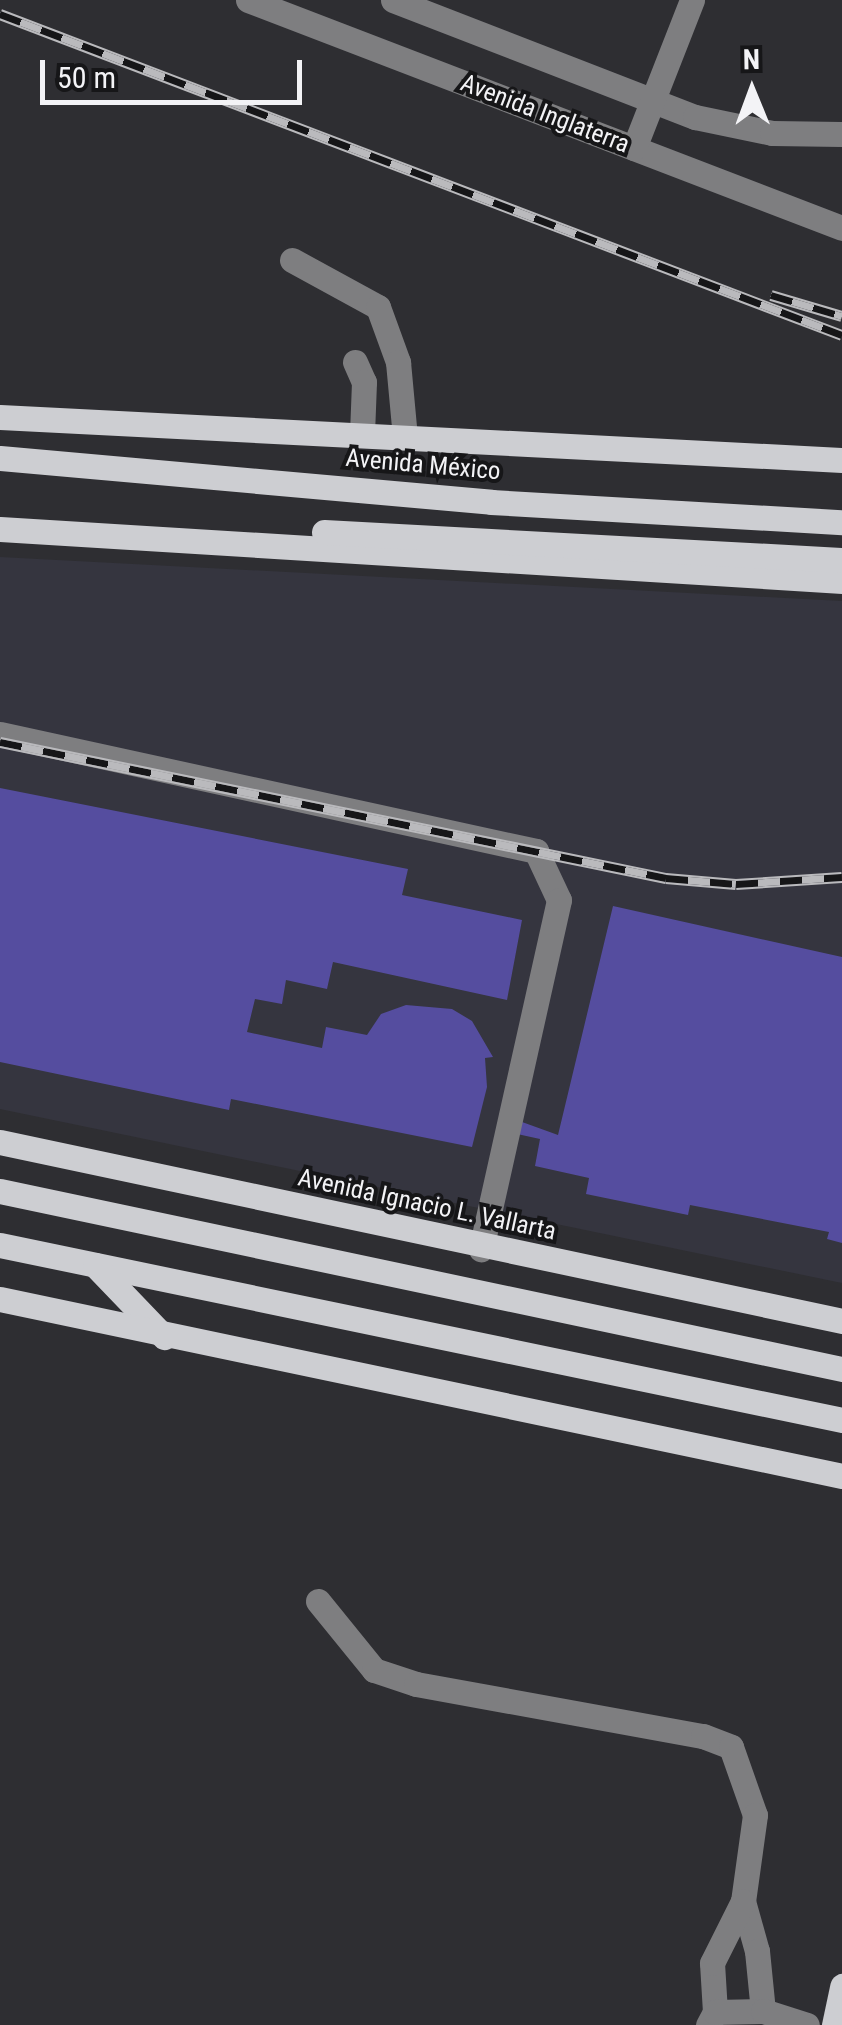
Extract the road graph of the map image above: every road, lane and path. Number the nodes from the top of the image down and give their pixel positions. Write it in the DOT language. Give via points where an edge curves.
graph roads {
  1 [pos="248,0"];
  2 [pos="393,0"];
  3 [pos="692,0"];
  4 [pos="653,100"];
  5 [pos="842,134"];
  6 [pos="634,148"];
  7 [pos="842,228"];
  8 [pos="292,260"];
  9 [pos="355,362"];
  10 [pos="0,417"];
  11 [pos="362,435"];
  12 [pos="405,437"];
  13 [pos="0,458"];
  14 [pos="842,460"];
  15 [pos="0,514"];
  16 [pos="842,522"];
  17 [pos="0,529"];
  18 [pos="842,560"];
  19 [pos="842,581"];
  20 [pos="0,734"];
  21 [pos="0,1142"];
  22 [pos="0,1191"];
  23 [pos="0,1245"];
  24 [pos="481,1249"];
  25 [pos="94,1265"];
  26 [pos="0,1299"];
  27 [pos="842,1321"];
  28 [pos="165,1337"];
  29 [pos="842,1369"];
  30 [pos="842,1420"];
  31 [pos="842,1476"];
  32 [pos="318,1601"];
  33 [pos="743,1901"];
  34 [pos="842,1986"];
  35 [pos="763,2011"];
  36 [pos="712,2018"];
  37 [pos="807,2025"];
  38 [pos="834,2025"];
  1 -- 6 [label="street, Avenida Inglaterra"];
  2 -- 4 [label="street, Avenida Inglaterra"];
  3 -- 4 [label="street"];
  4 -- 5 [label="street, Avenida Inglaterra" via="772,133"];
  4 -- 6 [label="street"];
  6 -- 7 [label="street, Avenida Inglaterra"];
  8 -- 12 [label="street" via="378,307 398,362"];
  9 -- 11 [label="street" via="364,382"];
  10 -- 11 [label="main road"];
  11 -- 12 [label="main road"];
  12 -- 14 [label="main road"];
  13 -- 16 [label="main road, Avenida México" via="490,502"];
  15 -- 18 [label="main road"];
  17 -- 19 [label="main road"];
  20 -- 24 [label="street" via="536,851 558,900"];
  21 -- 24 [label="main road, Avenida Ignacio L. Vallarta"];
  22 -- 29 [label="main road"];
  23 -- 25 [label="main road"];
  24 -- 27 [label="main road, Avenida Ignacio L. Vallarta"];
  25 -- 28 [label="main road"];
  25 -- 30 [label="main road"];
  26 -- 28 [label="main road"];
  28 -- 31 [label="main road"];
  32 -- 33 [label="street" via="374,1670 732,1747 756,1814"];
  33 -- 35 [label="street"];
  33 -- 36 [label="street" via="712,1963"];
  34 -- 38 [label="main road"];
  35 -- 36 [label="street"];
  35 -- 37 [label="street"];
}
